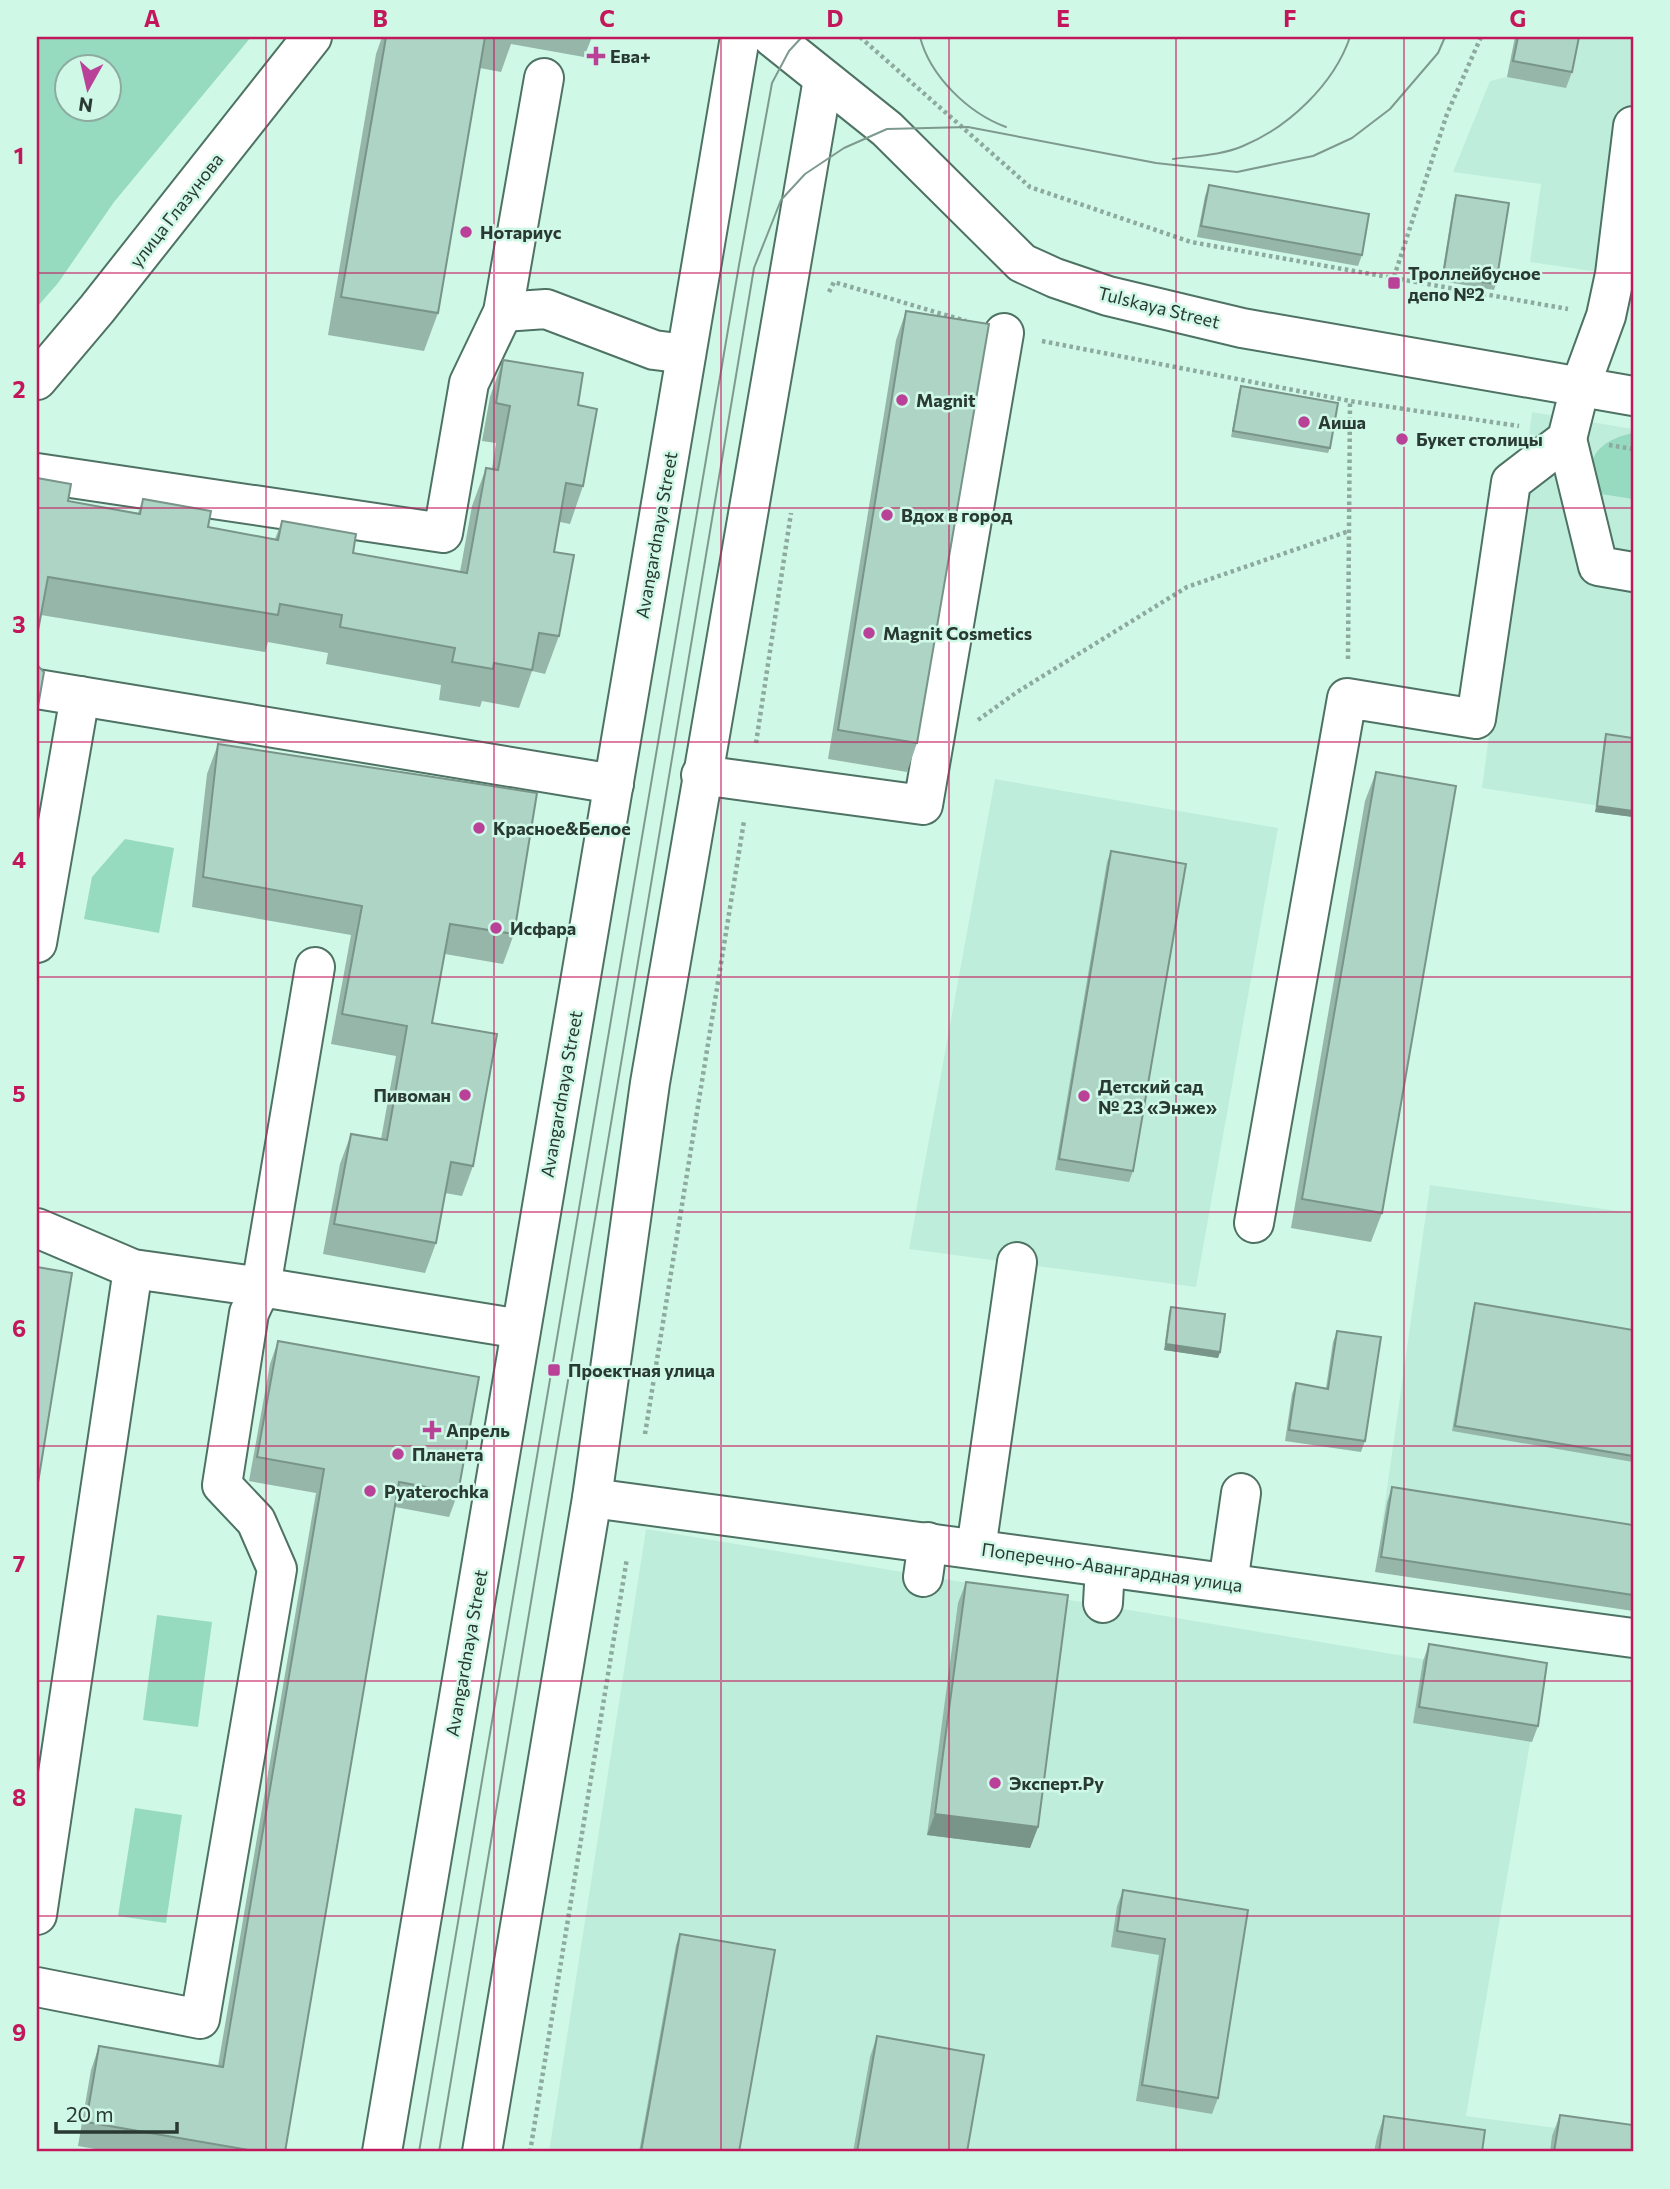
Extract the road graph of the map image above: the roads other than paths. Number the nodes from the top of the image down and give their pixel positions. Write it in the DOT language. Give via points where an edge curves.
graph roads {
  1 [pos="312,37"];
  2 [pos="740,37"];
  3 [pos="772,37"];
  4 [pos="544,78"];
  5 [pos="823,79"];
  6 [pos="1633,126"];
  7 [pos="503,312"];
  8 [pos="1004,333"];
  9 [pos="686,354"];
  10 [pos="37,380"];
  11 [pos="1580,387"];
  12 [pos="1633,396"];
  13 [pos="1567,439"];
  14 [pos="37,473"];
  15 [pos="1633,572"];
  16 [pos="37,689"];
  17 [pos="80,696"];
  18 [pos="702,775"];
  19 [pos="614,784"];
  20 [pos="37,943"];
  21 [pos="315,967"];
  22 [pos="1254,1223"];
  23 [pos="37,1228"];
  24 [pos="1017,1262"];
  25 [pos="133,1269"];
  26 [pos="261,1287"];
  27 [pos="521,1329"];
  28 [pos="1241,1493"];
  29 [pos="592,1498"];
  30 [pos="976,1549"];
  31 [pos="1228,1583"];
  32 [pos="1633,1638"];
  33 [pos="37,1915"];
  34 [pos="37,1987"];
  35 [pos="382,2152"];
  36 [pos="482,2152"];
  1 -- 10 [label="main road, улица Глазунова"];
  2 -- 9 [label="main road, Avangardnaya Street"];
  3 -- 5 [label="main road, Tulskaya Street"];
  4 -- 7 [label="main road"];
  5 -- 11 [label="main road, Tulskaya Street" via="887,129 1023,263 1055,278 1108,296 1242,328"];
  5 -- 18 [label="main road"];
  6 -- 11 [label="main road" via="1615,274 1606,316"];
  7 -- 9 [label="main road" via="546,309 654,350"];
  7 -- 14 [label="main road" via="469,383 443,533"];
  8 -- 18 [label="main road" via="923,805"];
  9 -- 19 [label="main road, Avangardnaya Street"];
  11 -- 12 [label="main road, Tulskaya Street"];
  11 -- 13 [label="main road"];
  13 -- 15 [label="main road" via="1598,566"];
  13 -- 22 [label="main road" via="1511,482 1476,719 1347,698"];
  16 -- 17 [label="main road"];
  17 -- 19 [label="main road"];
  17 -- 20 [label="main road"];
  18 -- 29 [label="main road" via="650,1083"];
  19 -- 27 [label="main road, Avangardnaya Street"];
  21 -- 26 [label="main road"];
  23 -- 25 [label="main road"];
  24 -- 30 [label="main road"];
  25 -- 26 [label="main road"];
  25 -- 33 [label="main road"];
  26 -- 27 [label="main road"];
  26 -- 34 [label="main road" via="249,1313 222,1485 256,1521 277,1569 200,2018"];
  27 -- 35 [label="main road, Avangardnaya Street"];
  28 -- 31 [label="main road"];
  29 -- 30 [label="main road, Поперечно-Авангардная улица" via="926,1560"];
  29 -- 36 [label="main road"];
  30 -- 31 [label="main road, Поперечно-Авангардная улица" via="1104,1585"];
  31 -- 32 [label="main road, Поперечно-Авангардная улица"];
}
